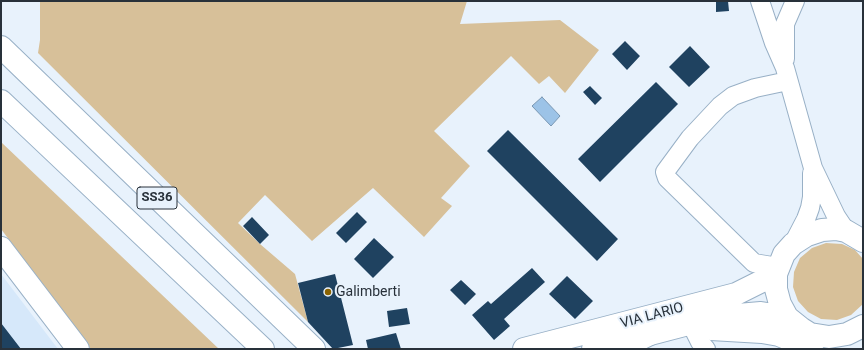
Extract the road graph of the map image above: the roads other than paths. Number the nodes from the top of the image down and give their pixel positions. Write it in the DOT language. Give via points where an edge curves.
graph roads {
  1 [pos="760,1"];
  2 [pos="795,1"];
  3 [pos="1,47"];
  4 [pos="787,75"];
  5 [pos="1,101"];
  6 [pos="812,168"];
  7 [pos="855,236"];
  8 [pos="793,244"];
  9 [pos="1,248"];
  10 [pos="777,270"];
  11 [pos="788,317"];
  12 [pos="863,326"];
  13 [pos="694,330"];
  14 [pos="863,333"];
  15 [pos="650,334"];
  16 [pos="863,339"];
  17 [pos="814,344"];
  18 [pos="78,349"];
  19 [pos="263,349"];
  20 [pos="314,349"];
  21 [pos="524,349"];
  22 [pos="593,349"];
  23 [pos="620,349"];
  24 [pos="706,349"];
  1 -- 4 [label="street"];
  2 -- 4 [label="street" via="785,24"];
  3 -- 20 [label="main road, SS36"];
  4 -- 6 [label="street"];
  4 -- 10 [label="street" via="733,96 720,106 690,138 665,172 667,178 754,263"];
  5 -- 19 [label="main road, SS36"];
  6 -- 7 [label="street" via="836,216"];
  6 -- 8 [label="street" via="810,208"];
  7 -- 8 [label="main road" via="836,228 807,234"];
  8 -- 10 [label="main road" via="784,254"];
  9 -- 18 [label="main road"];
  10 -- 11 [label="main road" via="776,289 780,304"];
  10 -- 21 [label="main road, VIA LARIO" via="736,294"];
  11 -- 15 [label="main road, VIA LARIO" via="761,313 715,317"];
  11 -- 17 [label="main road"];
  12 -- 17 [label="main road"];
  13 -- 15 [label="main road"];
  13 -- 17 [label="main road" via="762,332"];
  13 -- 24 [label="street"];
  14 -- 16 [label="main road"];
  15 -- 22 [label="main road, VIA LARIO"];
  15 -- 23 [label="main road"];
}
